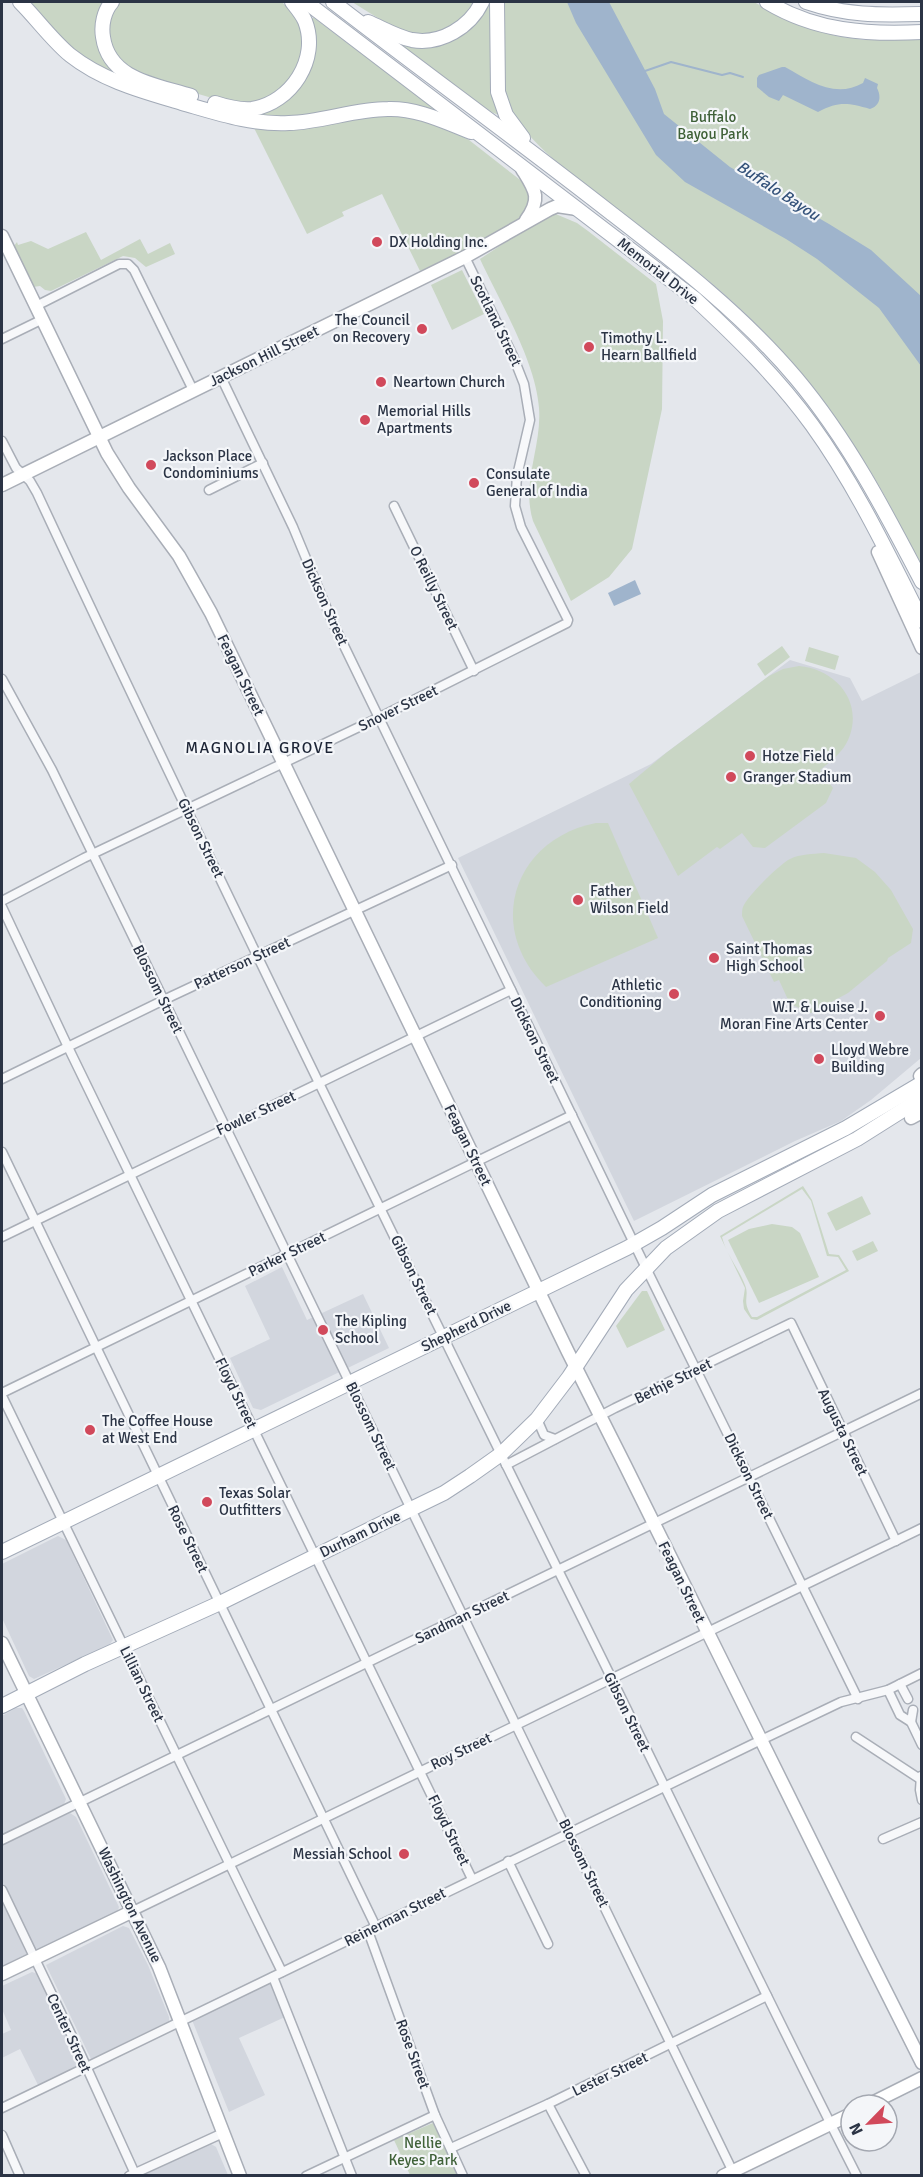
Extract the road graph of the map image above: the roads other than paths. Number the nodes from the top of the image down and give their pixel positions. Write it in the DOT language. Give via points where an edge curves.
graph roads {
  1 [pos="20,2"];
  2 [pos="112,2"];
  3 [pos="292,2"];
  4 [pos="306,2"];
  5 [pos="333,2"];
  6 [pos="482,2"];
  7 [pos="497,2"];
  8 [pos="767,2"];
  9 [pos="806,2"];
  10 [pos="348,13"];
  11 [pos="917,14"];
  12 [pos="917,32"];
  13 [pos="485,138"];
  14 [pos="538,156"];
  15 [pos="522,168"];
  16 [pos="577,208"];
  17 [pos="524,223"];
  18 [pos="2,236"];
  19 [pos="465,257"];
  20 [pos="36,306"];
  21 [pos="43,319"];
  22 [pos="2,339"];
  23 [pos="221,377"];
  24 [pos="193,390"];
  25 [pos="99,436"];
  26 [pos="2,441"];
  27 [pos="263,463"];
  28 [pos="22,474"];
  29 [pos="845,475"];
  30 [pos="2,485"];
  31 [pos="210,490"];
  32 [pos="394,506"];
  33 [pos="878,552"];
  34 [pos="921,582"];
  35 [pos="921,621"];
  36 [pos="567,623"];
  37 [pos="921,648"];
  38 [pos="474,671"];
  39 [pos="2,679"];
  40 [pos="380,717"];
  41 [pos="283,763"];
  42 [pos="187,809"];
  43 [pos="93,855"];
  44 [pos="452,865"];
  45 [pos="2,901"];
  46 [pos="2,907"];
  47 [pos="355,909"];
  48 [pos="257,956"];
  49 [pos="511,990"];
  50 [pos="164,1000"];
  51 [pos="416,1035"];
  52 [pos="68,1047"];
  53 [pos="921,1078"];
  54 [pos="2,1080"];
  55 [pos="320,1083"];
  56 [pos="921,1098"];
  57 [pos="572,1115"];
  58 [pos="916,1115"];
  59 [pos="879,1117"];
  60 [pos="226,1128"];
  61 [pos="817,1142"];
  62 [pos="2,1152"];
  63 [pos="814,1161"];
  64 [pos="476,1162"];
  65 [pos="130,1174"];
  66 [pos="381,1209"];
  67 [pos="34,1221"];
  68 [pos="2,1237"];
  69 [pos="634,1244"];
  70 [pos="287,1254"];
  71 [pos="646,1268"];
  72 [pos="538,1290"];
  73 [pos="192,1301"];
  74 [pos="791,1323"];
  75 [pos="444,1337"];
  76 [pos="95,1347"];
  77 [pos="576,1367"];
  78 [pos="696,1370"];
  79 [pos="349,1383"];
  80 [pos="2,1394"];
  81 [pos="921,1394"];
  82 [pos="602,1416"];
  83 [pos="537,1419"];
  84 [pos="254,1429"];
  85 [pos="843,1432"];
  86 [pos="555,1439"];
  87 [pos="503,1459"];
  88 [pos="158,1476"];
  89 [pos="750,1477"];
  90 [pos="411,1509"];
  91 [pos="64,1522"];
  92 [pos="654,1524"];
  93 [pos="921,1528"];
  94 [pos="896,1541"];
  95 [pos="2,1552"];
  96 [pos="314,1556"];
  97 [pos="558,1570"];
  98 [pos="803,1586"];
  99 [pos="220,1602"];
  100 [pos="463,1616"];
  101 [pos="707,1632"];
  102 [pos="2,1643"];
  103 [pos="124,1647"];
  104 [pos="367,1663"];
  105 [pos="921,1673"];
  106 [pos="611,1679"];
  107 [pos="900,1684"];
  108 [pos="888,1690"];
  109 [pos="26,1694"];
  110 [pos="858,1699"];
  111 [pos="908,1700"];
  112 [pos="2,1706"];
  113 [pos="272,1709"];
  114 [pos="913,1710"];
  115 [pos="911,1722"];
  116 [pos="516,1725"];
  117 [pos="856,1737"];
  118 [pos="759,1741"];
  119 [pos="921,1745"];
  120 [pos="176,1756"];
  121 [pos="420,1771"];
  122 [pos="921,1777"];
  123 [pos="663,1786"];
  124 [pos="921,1800"];
  125 [pos="80,1803"];
  126 [pos="325,1817"];
  127 [pos="921,1822"];
  128 [pos="569,1832"];
  129 [pos="883,1839"];
  130 [pos="2,1840"];
  131 [pos="508,1861"];
  132 [pos="229,1864"];
  133 [pos="472,1879"];
  134 [pos="2,1890"];
  135 [pos="133,1911"];
  136 [pos="372,1928"];
  137 [pos="548,1944"];
  138 [pos="34,1959"];
  139 [pos="282,1972"];
  140 [pos="2,1974"];
  141 [pos="273,1977"];
  142 [pos="767,1996"];
  143 [pos="180,2022"];
  144 [pos="671,2044"];
  145 [pos="921,2063"];
  146 [pos="86,2068"];
  147 [pos="921,2078"];
  148 [pos="892,2093"];
  149 [pos="548,2104"];
  150 [pos="2,2108"];
  151 [pos="435,2115"];
  152 [pos="839,2120"];
  153 [pos="831,2124"];
  154 [pos="223,2133"];
  155 [pos="2,2135"];
  156 [pos="451,2148"];
  157 [pos="345,2158"];
  158 [pos="730,2174"];
  159 [pos="20,2175"];
  160 [pos="133,2175"];
  161 [pos="240,2175"];
  162 [pos="306,2175"];
  163 [pos="352,2175"];
  164 [pos="463,2175"];
  165 [pos="586,2175"];
  166 [pos="857,2175"];
  1 -- 13 [label="main road" via="57,43 86,66 120,84 175,101 241,120 274,123 401,109"];
  2 -- 3 [label="main road" via="107,7 102,34 109,57 125,74 239,109 251,109 278,99 303,72 308,36"];
  4 -- 13 [label="main road, Memorial Drive"];
  5 -- 10 [label="main road, Memorial Drive"];
  6 -- 10 [label="main road" via="463,27 425,40 405,38"];
  7 -- 14 [label="main road" via="498,92 506,114"];
  8 -- 12 [label="main road" via="794,16 837,29"];
  9 -- 11 [label="main road" via="866,15"];
  10 -- 14 [label="main road, Memorial Drive"];
  11 -- 12 [label="main road"];
  13 -- 15 [label="main road, Memorial Drive"];
  14 -- 34 [label="main road, Memorial Drive" via="706,287 771,351 849,449"];
  15 -- 16 [label="main road, Memorial Drive"];
  15 -- 17 [label="street" via="536,199"];
  16 -- 17 [label="street, Jackson Hill Street" via="557,207"];
  16 -- 29 [label="main road, Memorial Drive" via="694,298 727,329 780,385"];
  17 -- 19 [label="street, Jackson Hill Street"];
  18 -- 20 [label="street, Feagan Street"];
  19 -- 23 [label="street, Jackson Hill Street"];
  19 -- 36 [label="street, Scotland Street" via="525,384 530,420 517,476 515,507"];
  20 -- 21 [label="street, Feagan Street"];
  20 -- 24 [label="street" via="118,264 128,264"];
  21 -- 22 [label="street"];
  21 -- 25 [label="street, Feagan Street"];
  23 -- 24 [label="street, Jackson Hill Street"];
  23 -- 27 [label="street, Dickson Street"];
  24 -- 25 [label="street, Jackson Hill Street"];
  25 -- 28 [label="street, Jackson Hill Street"];
  25 -- 41 [label="street, Feagan Street" via="129,488 165,535 196,586"];
  26 -- 28 [label="street, Gibson Street"];
  27 -- 31 [label="street"];
  27 -- 40 [label="street, Dickson Street" via="332,621"];
  28 -- 30 [label="street, Jackson Hill Street"];
  28 -- 42 [label="street, Gibson Street" via="37,493"];
  29 -- 33 [label="main road"];
  29 -- 35 [label="main road, Memorial Drive"];
  32 -- 38 [label="street, O Reilly Street"];
  33 -- 37 [label="street"];
  36 -- 38 [label="street, Snover Street"];
  38 -- 40 [label="street, Snover Street"];
  39 -- 43 [label="street, Blossom Street"];
  40 -- 41 [label="street, Snover Street"];
  40 -- 44 [label="street, Dickson Street"];
  41 -- 42 [label="street, Snover Street"];
  41 -- 47 [label="street, Feagan Street"];
  42 -- 43 [label="street, Snover Street"];
  42 -- 48 [label="street, Gibson Street"];
  43 -- 45 [label="street, Snover Street"];
  43 -- 50 [label="street, Blossom Street"];
  44 -- 47 [label="street, Patterson Street"];
  44 -- 49 [label="street, Dickson Street"];
  46 -- 52 [label="street, Floyd Street"];
  47 -- 48 [label="street, Patterson Street"];
  47 -- 51 [label="street, Feagan Street"];
  48 -- 50 [label="street, Patterson Street"];
  48 -- 55 [label="street, Gibson Street"];
  49 -- 51 [label="street, Fowler Street"];
  49 -- 57 [label="street, Dickson Street"];
  50 -- 52 [label="street, Patterson Street"];
  50 -- 60 [label="street, Blossom Street"];
  51 -- 55 [label="street, Fowler Street"];
  51 -- 64 [label="street, Feagan Street"];
  52 -- 54 [label="street, Patterson Street"];
  52 -- 65 [label="street, Floyd Street"];
  53 -- 59 [label="main road, Shepherd Drive"];
  55 -- 60 [label="street, Fowler Street"];
  55 -- 66 [label="street, Gibson Street"];
  56 -- 59 [label="main road, Shepherd Drive"];
  57 -- 64 [label="street, Parker Street"];
  57 -- 69 [label="street, Dickson Street"];
  58 -- 59 [label="main road"];
  59 -- 61 [label="main road, Shepherd Drive"];
  59 -- 63 [label="main road, Shepherd Drive" via="857,1139"];
  60 -- 65 [label="street, Fowler Street"];
  60 -- 70 [label="street, Blossom Street"];
  61 -- 63 [label="main road"];
  61 -- 69 [label="main road, Shepherd Drive" via="712,1194"];
  62 -- 67 [label="street, Rose Street"];
  63 -- 71 [label="main road, Shepherd Drive" via="718,1211 686,1232"];
  64 -- 66 [label="street, Parker Street"];
  64 -- 72 [label="street, Feagan Street"];
  65 -- 67 [label="street, Fowler Street"];
  65 -- 73 [label="street, Floyd Street"];
  66 -- 70 [label="street, Parker Street"];
  66 -- 75 [label="street, Gibson Street"];
  67 -- 68 [label="street, Fowler Street"];
  67 -- 76 [label="street, Rose Street"];
  69 -- 71 [label="street, Dickson Street"];
  69 -- 72 [label="main road, Shepherd Drive"];
  70 -- 73 [label="street, Parker Street"];
  70 -- 79 [label="street, Blossom Street"];
  71 -- 77 [label="main road, Durham Drive" via="616,1305"];
  71 -- 78 [label="street, Dickson Street"];
  72 -- 75 [label="main road, Shepherd Drive"];
  72 -- 77 [label="street, Feagan Street"];
  73 -- 76 [label="street, Parker Street"];
  73 -- 84 [label="street, Floyd Street"];
  74 -- 78 [label="street, Bethje Street"];
  74 -- 85 [label="street, Augusta Street"];
  75 -- 79 [label="main road, Shepherd Drive"];
  75 -- 87 [label="street, Gibson Street"];
  76 -- 80 [label="street, Parker Street"];
  76 -- 88 [label="street, Rose Street"];
  77 -- 82 [label="street, Feagan Street"];
  77 -- 83 [label="main road, Durham Drive"];
  78 -- 82 [label="street, Bethje Street"];
  78 -- 89 [label="street, Dickson Street"];
  79 -- 84 [label="main road, Shepherd Drive"];
  79 -- 90 [label="street, Blossom Street"];
  80 -- 91 [label="street, Lillian Street"];
  81 -- 85 [label="street, Sandman Street"];
  82 -- 86 [label="street, Bethje Street"];
  82 -- 92 [label="street, Feagan Street"];
  83 -- 86 [label="street" via="544,1435"];
  83 -- 87 [label="main road, Durham Drive"];
  84 -- 88 [label="main road, Shepherd Drive"];
  84 -- 96 [label="street, Floyd Street"];
  85 -- 89 [label="street, Sandman Street"];
  85 -- 94 [label="street, Augusta Street"];
  86 -- 87 [label="street, Bethje Street"];
  87 -- 90 [label="main road, Durham Drive"];
  87 -- 97 [label="street, Gibson Street"];
  88 -- 91 [label="main road, Shepherd Drive"];
  88 -- 99 [label="street, Rose Street"];
  89 -- 92 [label="street, Sandman Street"];
  89 -- 98 [label="street, Dickson Street"];
  90 -- 96 [label="main road, Durham Drive"];
  90 -- 100 [label="street, Blossom Street"];
  91 -- 95 [label="main road, Shepherd Drive"];
  91 -- 103 [label="street, Lillian Street"];
  92 -- 97 [label="street, Sandman Street"];
  92 -- 101 [label="street, Feagan Street"];
  93 -- 94 [label="street, Roy Street"];
  94 -- 98 [label="street, Roy Street"];
  96 -- 99 [label="main road, Durham Drive"];
  96 -- 104 [label="street, Floyd Street"];
  97 -- 100 [label="street, Sandman Street"];
  97 -- 106 [label="street, Gibson Street"];
  98 -- 101 [label="street, Roy Street"];
  98 -- 110 [label="street, Dickson Street"];
  99 -- 103 [label="main road, Durham Drive"];
  99 -- 113 [label="street, Rose Street"];
  100 -- 104 [label="street, Sandman Street"];
  100 -- 116 [label="street, Blossom Street"];
  101 -- 106 [label="street, Roy Street"];
  101 -- 118 [label="street, Feagan Street"];
  102 -- 109 [label="street, Washington Avenue"];
  103 -- 109 [label="main road, Durham Drive"];
  103 -- 120 [label="street, Lillian Street"];
  104 -- 113 [label="street, Sandman Street"];
  104 -- 121 [label="street, Floyd Street"];
  105 -- 107 [label="street, Reinerman Street"];
  106 -- 116 [label="street, Roy Street"];
  106 -- 123 [label="street, Gibson Street"];
  107 -- 108 [label="street, Reinerman Street"];
  107 -- 111 [label="street"];
  108 -- 110 [label="street, Reinerman Street"];
  108 -- 115 [label="street" via="900,1715"];
  109 -- 112 [label="main road, Durham Drive"];
  109 -- 125 [label="street, Washington Avenue"];
  110 -- 118 [label="street, Reinerman Street" via="841,1702"];
  113 -- 120 [label="street, Sandman Street"];
  113 -- 126 [label="street, Rose Street"];
  114 -- 115 [label="street"];
  115 -- 119 [label="street"];
  116 -- 121 [label="street, Roy Street"];
  116 -- 128 [label="street, Blossom Street"];
  117 -- 122 [label="street"];
  118 -- 123 [label="street, Reinerman Street"];
  118 -- 145 [label="street, Feagan Street"];
  120 -- 125 [label="street, Sandman Street"];
  120 -- 132 [label="street, Lillian Street"];
  121 -- 126 [label="street, Roy Street"];
  121 -- 133 [label="street, Floyd Street"];
  122 -- 124 [label="street"];
  123 -- 128 [label="street, Reinerman Street"];
  123 -- 142 [label="street, Gibson Street"];
  125 -- 130 [label="street, Sandman Street"];
  125 -- 135 [label="street, Washington Avenue"];
  126 -- 132 [label="street, Roy Street"];
  126 -- 136 [label="street, Rose Street"];
  127 -- 129 [label="street"];
  128 -- 131 [label="street, Reinerman Street"];
  128 -- 144 [label="street, Blossom Street"];
  131 -- 133 [label="street, Reinerman Street"];
  131 -- 137 [label="street"];
  132 -- 135 [label="street, Roy Street"];
  132 -- 139 [label="street, Lillian Street"];
  133 -- 136 [label="street, Reinerman Street"];
  134 -- 138 [label="street, Center Street"];
  135 -- 138 [label="street, Roy Street"];
  135 -- 143 [label="street, Washington Avenue"];
  136 -- 139 [label="street, Reinerman Street"];
  136 -- 151 [label="street, Rose Street"];
  138 -- 140 [label="street, Roy Street"];
  138 -- 146 [label="street, Center Street"];
  139 -- 141 [label="street, Reinerman Street"];
  141 -- 143 [label="street, Reinerman Street"];
  141 -- 157 [label="street"];
  142 -- 144 [label="street, Lester Street"];
  142 -- 153 [label="street, Gibson Street"];
  143 -- 146 [label="street, Reinerman Street"];
  143 -- 154 [label="street, Washington Avenue"];
  144 -- 149 [label="street, Lester Street"];
  144 -- 158 [label="street, Blossom Street"];
  146 -- 150 [label="street, Reinerman Street"];
  146 -- 160 [label="street, Center Street"];
  147 -- 148 [label="street"];
  149 -- 156 [label="street, Lester Street"];
  149 -- 165 [label="street"];
  151 -- 156 [label="street, Rose Street"];
  151 -- 157 [label="street"];
  152 -- 153 [label="street"];
  153 -- 158 [label="street"];
  153 -- 166 [label="street, Gibson Street"];
  154 -- 160 [label="street"];
  154 -- 161 [label="street, Washington Avenue"];
  155 -- 159 [label="street"];
  156 -- 164 [label="street, Rose Street"];
  157 -- 162 [label="street"];
  157 -- 163 [label="street"];
}
